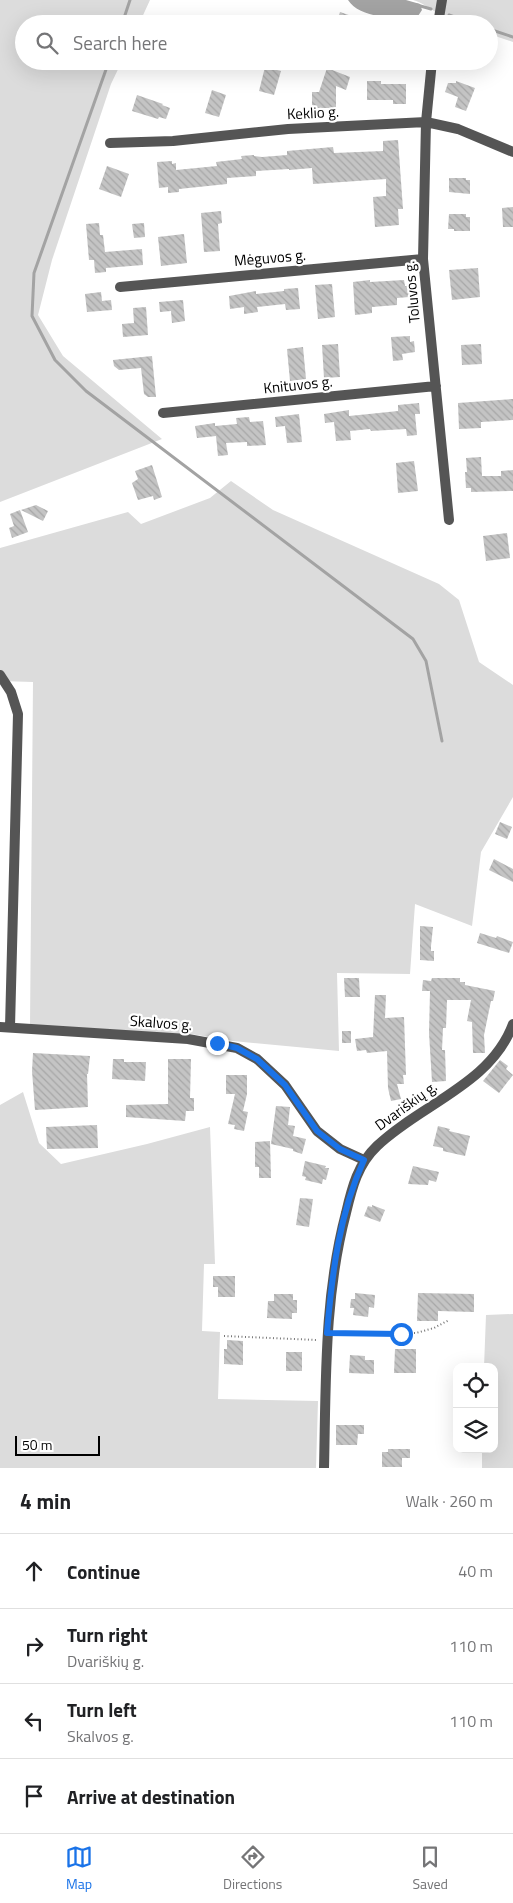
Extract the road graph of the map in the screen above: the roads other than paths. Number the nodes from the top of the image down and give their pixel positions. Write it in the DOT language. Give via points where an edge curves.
graph roads {
  1 [pos="442,0"];
  2 [pos="440,15"];
  3 [pos="431,70"];
  4 [pos="426,122"];
  5 [pos="110,142"];
  6 [pos="513,152"];
  7 [pos="423,259"];
  8 [pos="120,287"];
  9 [pos="436,386"];
  10 [pos="163,413"];
  11 [pos="449,520"];
  12 [pos="0,675"];
  13 [pos="5,1027"];
  14 [pos="512,1028"];
  15 [pos="364,1160"];
  16 [pos="324,1468"];
  1 -- 2 [label="street"];
  3 -- 4 [label="street, Toluvos g."];
  4 -- 5 [label="street, Keklio g." via="288,129 174,141"];
  4 -- 6 [label="street, Keklio g." via="458,129"];
  4 -- 7 [label="street, Toluvos g."];
  7 -- 8 [label="street, Mėguvos g."];
  7 -- 9 [label="street, Toluvos g."];
  9 -- 10 [label="street, Knituvos g."];
  9 -- 11 [label="street, Toluvos g."];
  12 -- 13 [label="street" via="12,692 18,714"];
  13 -- 15 [label="street, Skalvos g." via="188,1039 237,1048 257,1059 285,1085 317,1131 340,1149"];
  14 -- 15 [label="street, Dvariškių g." via="502,1046 474,1077 400,1126"];
  15 -- 16 [label="street, Dvariškių g." via="349,1200 331,1283"];
}
